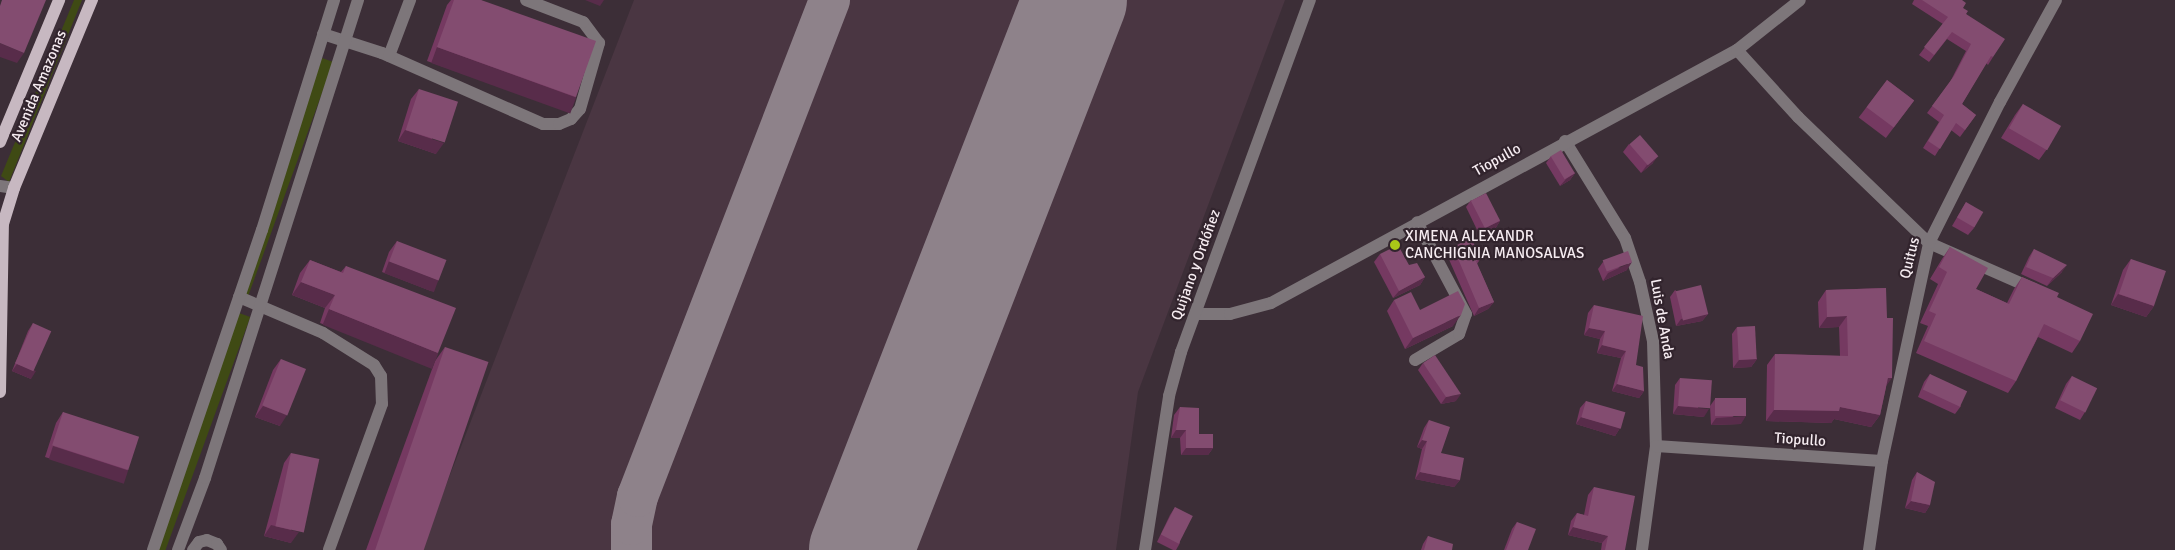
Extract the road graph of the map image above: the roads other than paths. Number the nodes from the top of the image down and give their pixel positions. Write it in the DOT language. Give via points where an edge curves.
graph roads {
  1 [pos="60,0"];
  2 [pos="92,0"];
  3 [pos="334,0"];
  4 [pos="358,0"];
  5 [pos="410,0"];
  6 [pos="526,0"];
  7 [pos="1310,0"];
  8 [pos="1800,0"];
  9 [pos="2056,0"];
  10 [pos="323,34"];
  11 [pos="346,41"];
  12 [pos="1737,50"];
  13 [pos="389,56"];
  14 [pos="1565,141"];
  15 [pos="0,142"];
  16 [pos="0,186"];
  17 [pos="14,188"];
  18 [pos="1417,222"];
  19 [pos="1929,243"];
  20 [pos="2045,293"];
  21 [pos="239,297"];
  22 [pos="261,305"];
  23 [pos="1196,314"];
  24 [pos="1415,360"];
  25 [pos="0,392"];
  26 [pos="1656,446"];
  27 [pos="1882,461"];
  28 [pos="153,550"];
  29 [pos="178,550"];
  30 [pos="193,550"];
  31 [pos="221,550"];
  32 [pos="329,550"];
  33 [pos="1145,550"];
  34 [pos="1642,550"];
  35 [pos="1869,550"];
  1 -- 15 [label="main road, Avenida Amazonas"];
  2 -- 17 [label="main road, Avenida Amazonas"];
  3 -- 10 [label="street"];
  4 -- 11 [label="street"];
  5 -- 13 [label="street"];
  6 -- 13 [label="street" via="583,22 599,43 583,103 566,122 543,124"];
  7 -- 23 [label="street, Quijano y Ordóñez"];
  8 -- 12 [label="street, Tiopullo"];
  9 -- 19 [label="street, Quitus"];
  10 -- 11 [label="street"];
  10 -- 21 [label="street"];
  11 -- 13 [label="street"];
  11 -- 22 [label="street"];
  12 -- 14 [label="street, Tiopullo"];
  12 -- 19 [label="street" via="1804,124"];
  14 -- 18 [label="street, Tiopullo"];
  14 -- 26 [label="street, Luis de Anda" via="1625,238 1640,282 1653,341"];
  16 -- 17 [label="street"];
  17 -- 25 [label="main road, Avenida Amazonas" via="3,224"];
  18 -- 23 [label="street, Tiopullo" via="1271,303 1230,314"];
  18 -- 24 [label="street" via="1466,314 1460,334"];
  19 -- 20 [label="street"];
  19 -- 27 [label="street, Quitus"];
  21 -- 22 [label="street"];
  21 -- 28 [label="street"];
  22 -- 29 [label="street"];
  22 -- 32 [label="street" via="323,333 374,365 381,376 382,404"];
  23 -- 33 [label="street, Quijano y Ordóñez" via="1169,396"];
  26 -- 27 [label="street, Tiopullo"];
  26 -- 34 [label="street, Luis de Anda"];
  27 -- 35 [label="street, Quitus"];
  30 -- 31 [label="street" via="199,542 207,540 217,544"];
}
